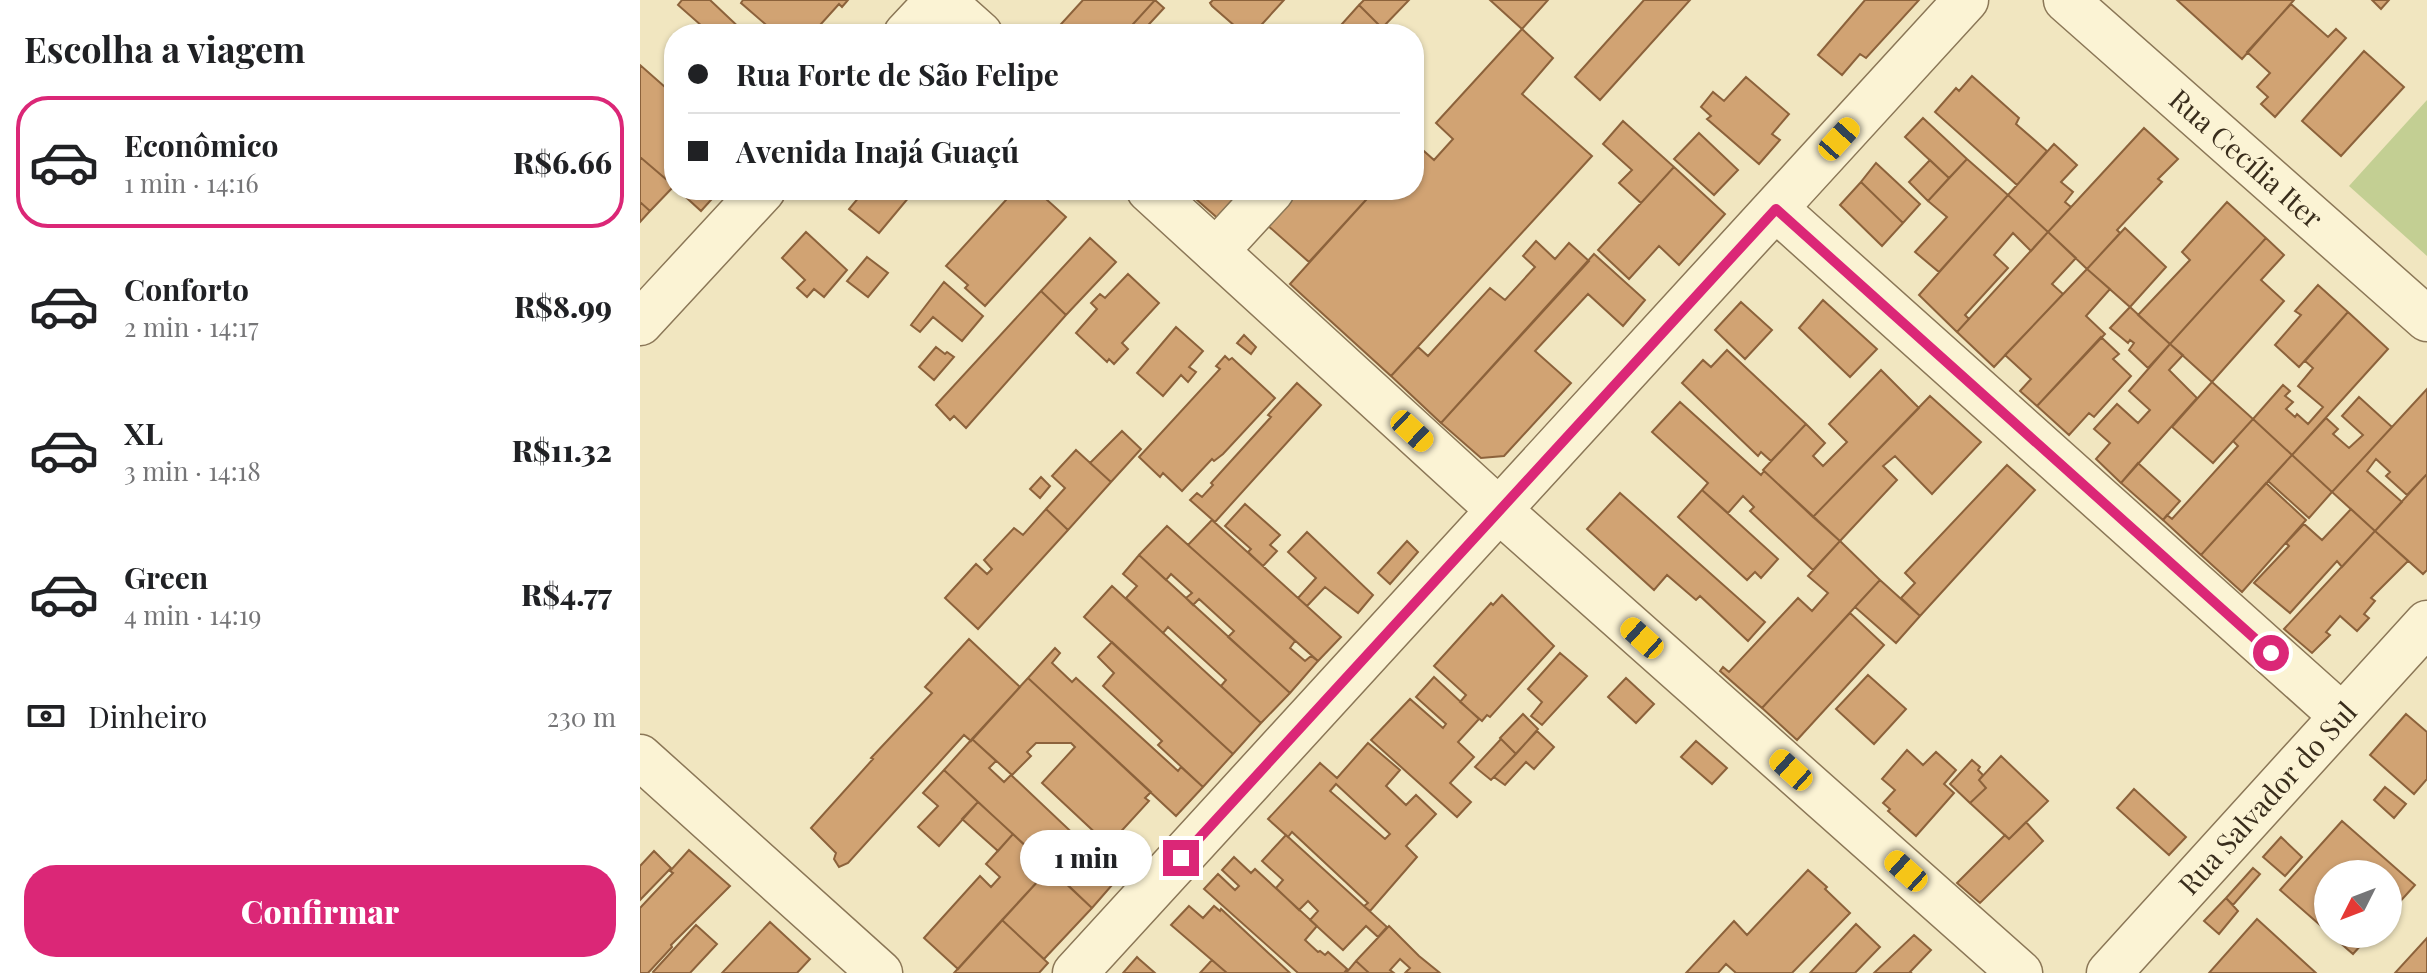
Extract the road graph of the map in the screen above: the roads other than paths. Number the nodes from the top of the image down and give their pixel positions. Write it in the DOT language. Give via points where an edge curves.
graph roads {
  1 [pos="940,0"];
  2 [pos="1966,0"];
  3 [pos="2066,0"];
  4 [pos="916,24"];
  5 [pos="968,24"];
  6 [pos="754,200"];
  7 [pos="1160,200"];
  8 [pos="1263,200"];
  9 [pos="1776,209"];
  10 [pos="1216,251"];
  11 [pos="2427,319"];
  12 [pos="640,323"];
  13 [pos="1500,511"];
  14 [pos="2427,623"];
  15 [pos="2342,716"];
  16 [pos="640,757"];
  17 [pos="880,973"];
  18 [pos="1075,973"];
  19 [pos="2020,973"];
  20 [pos="2109,973"];
  1 -- 4 [label="street"];
  1 -- 5 [label="street"];
  2 -- 9 [label="street"];
  3 -- 11 [label="street, Rua Cecília Iter"];
  6 -- 12 [label="street"];
  7 -- 10 [label="street"];
  8 -- 10 [label="street"];
  9 -- 13 [label="street"];
  9 -- 15 [label="street"];
  10 -- 13 [label="street"];
  13 -- 18 [label="street"];
  13 -- 19 [label="street"];
  14 -- 15 [label="street, Rua Salvador do Sul"];
  15 -- 20 [label="street, Rua Salvador do Sul"];
  16 -- 17 [label="street"];
}
